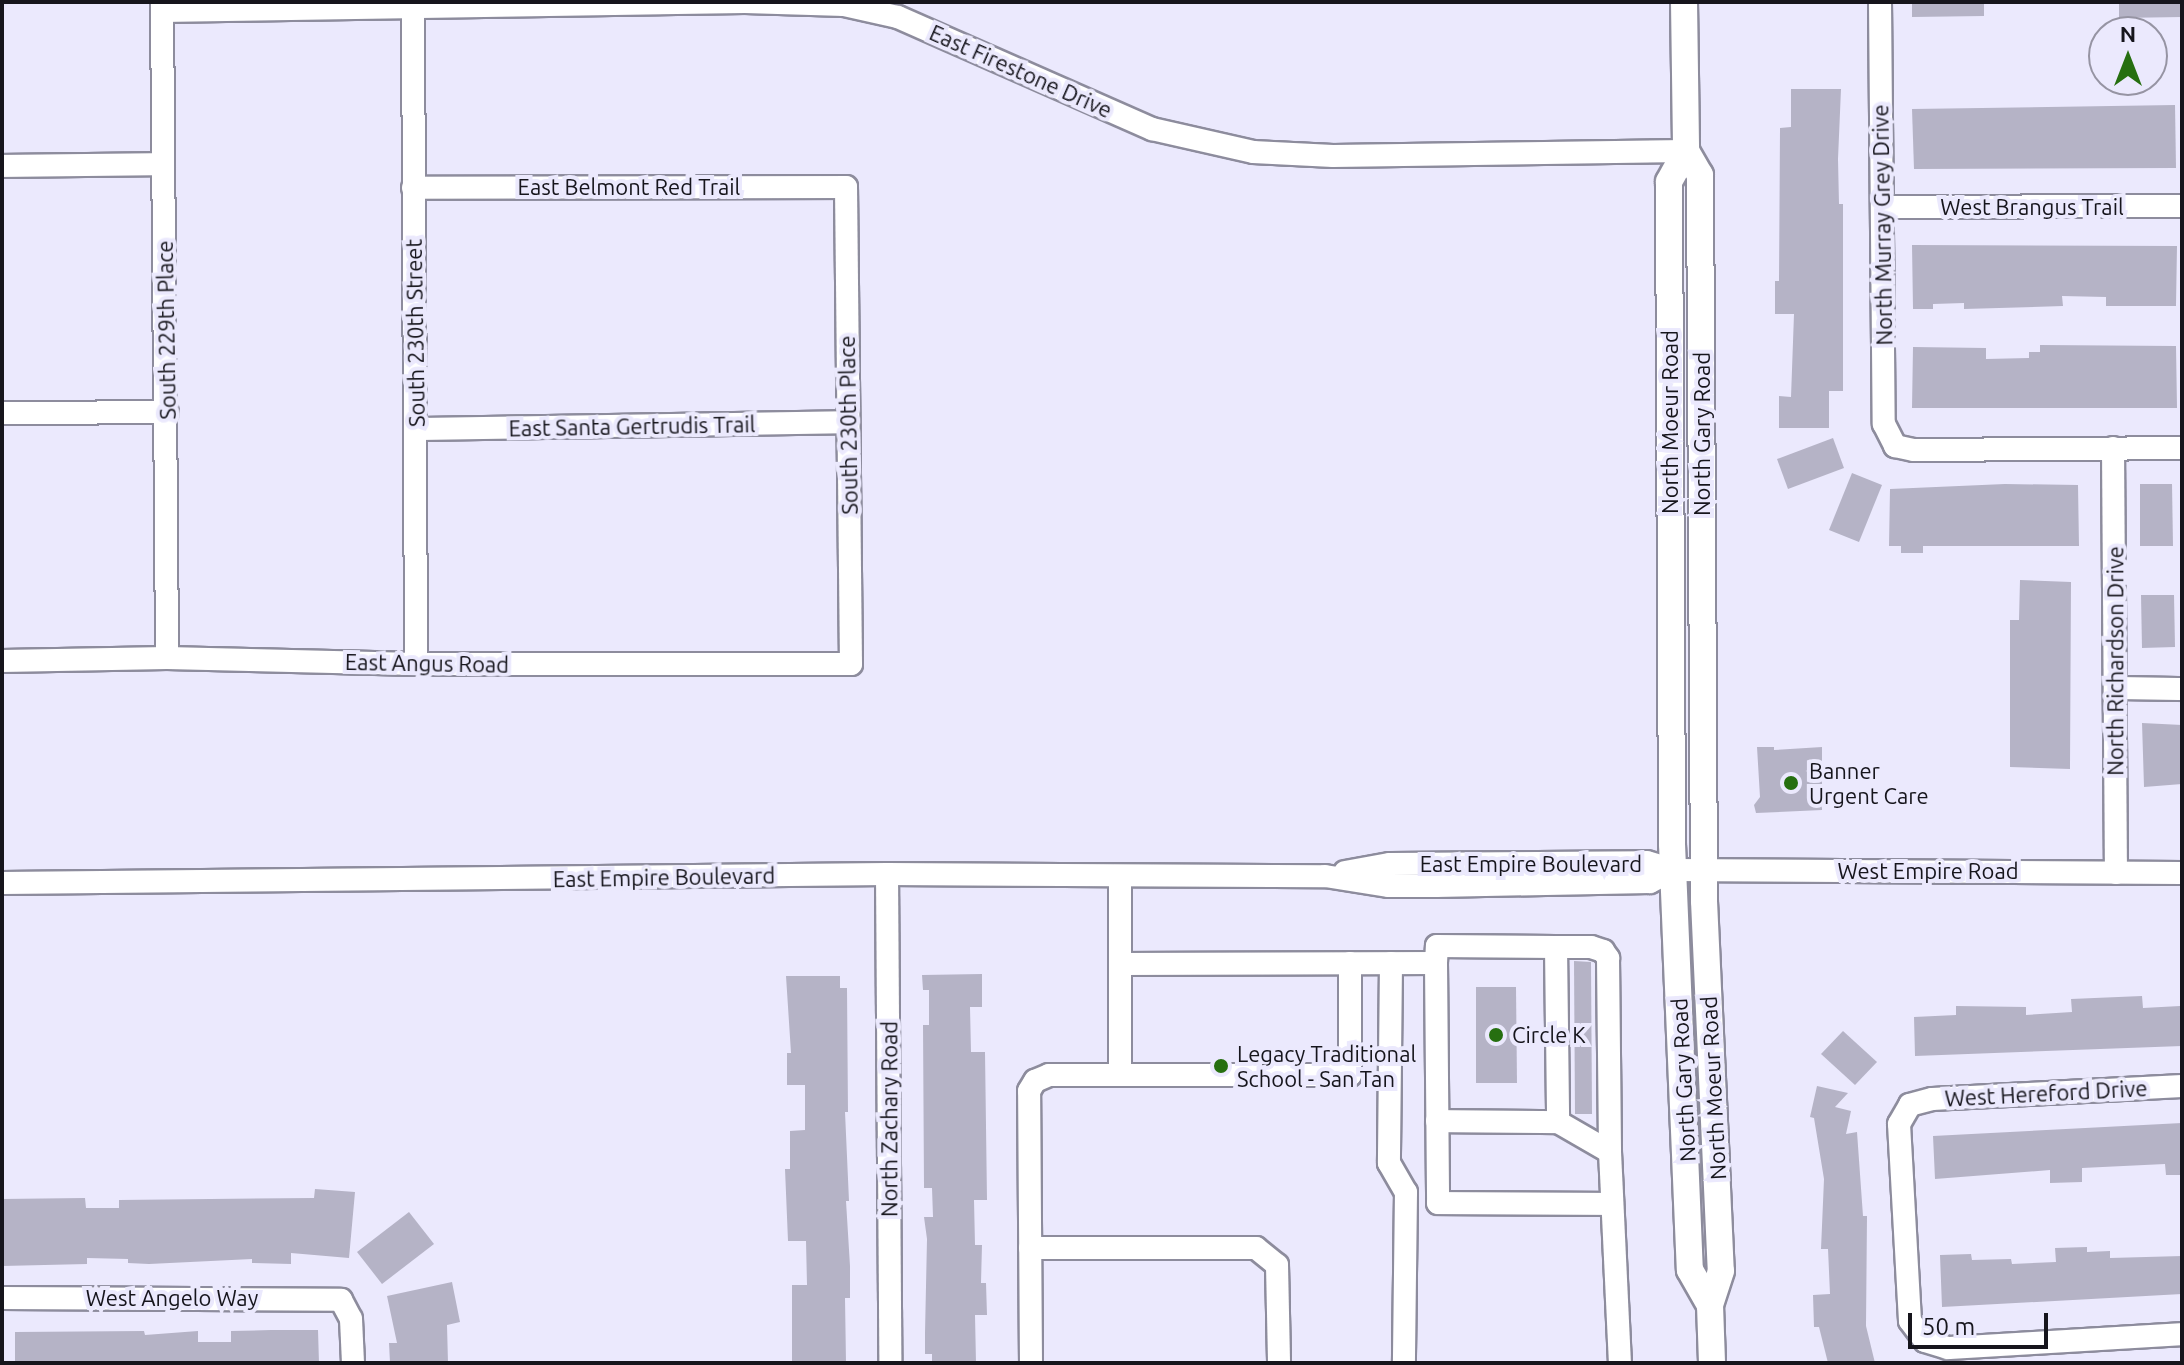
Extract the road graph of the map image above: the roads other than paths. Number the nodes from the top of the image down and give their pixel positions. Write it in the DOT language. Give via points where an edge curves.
graph roads {
  1 [pos="1684,2"];
  2 [pos="1880,2"];
  3 [pos="162,6"];
  4 [pos="413,6"];
  5 [pos="900,9"];
  6 [pos="1686,151"];
  7 [pos="163,164"];
  8 [pos="2,166"];
  9 [pos="846,187"];
  10 [pos="413,188"];
  11 [pos="2182,206"];
  12 [pos="1882,207"];
  13 [pos="167,412"];
  14 [pos="2,413"];
  15 [pos="848,422"];
  16 [pos="416,429"];
  17 [pos="2113,448"];
  18 [pos="2182,448"];
  19 [pos="167,658"];
  20 [pos="2,661"];
  21 [pos="416,664"];
  22 [pos="851,664"];
  23 [pos="2115,688"];
  24 [pos="2182,689"];
  25 [pos="1670,696"];
  26 [pos="1673,870"];
  27 [pos="1704,870"];
  28 [pos="2116,873"];
  29 [pos="2182,873"];
  30 [pos="887,874"];
  31 [pos="1120,877"];
  32 [pos="2,883"];
  33 [pos="1556,947"];
  34 [pos="1350,963"];
  35 [pos="1391,963"];
  36 [pos="1436,963"];
  37 [pos="1121,964"];
  38 [pos="1120,1075"];
  39 [pos="2182,1086"];
  40 [pos="1437,1121"];
  41 [pos="1558,1122"];
  42 [pos="1610,1152"];
  43 [pos="1612,1204"];
  44 [pos="1030,1248"];
  45 [pos="2,1298"];
  46 [pos="1710,1305"];
  47 [pos="2182,1334"];
  48 [pos="2072,1352"];
  49 [pos="353,1363"];
  50 [pos="890,1363"];
  51 [pos="1031,1363"];
  52 [pos="1279,1363"];
  53 [pos="1404,1363"];
  54 [pos="1620,1363"];
  55 [pos="1712,1363"];
  1 -- 6 [label="main road, North Gary Road"];
  2 -- 12 [label="street, North Murray Grey Drive"];
  3 -- 4 [label="street, East Firestone Drive"];
  3 -- 7 [label="street, South 229th Place"];
  4 -- 5 [label="street, East Firestone Drive" via="745,2"];
  4 -- 10 [label="street, South 230th Street"];
  5 -- 6 [label="street, East Firestone Drive" via="1152,129 1253,152 1333,156"];
  6 -- 25 [label="main road, North Moeur Road" via="1669,182"];
  6 -- 27 [label="main road, North Gary Road" via="1700,175"];
  7 -- 8 [label="street"];
  7 -- 13 [label="street, South 229th Place"];
  9 -- 10 [label="street, East Belmont Red Trail"];
  9 -- 15 [label="street, South 230th Place"];
  10 -- 16 [label="street, South 230th Street"];
  11 -- 12 [label="street, West Brangus Trail"];
  12 -- 17 [label="street, North Murray Grey Drive" via="1884,424 1895,446"];
  13 -- 14 [label="street"];
  13 -- 19 [label="street, South 229th Place"];
  15 -- 16 [label="street, East Santa Gertrudis Trail"];
  15 -- 22 [label="street, South 230th Place"];
  16 -- 21 [label="street, South 230th Street"];
  17 -- 18 [label="street"];
  17 -- 23 [label="street, North Richardson Drive"];
  19 -- 20 [label="street, East Angus Road"];
  19 -- 21 [label="street, East Angus Road"];
  21 -- 22 [label="street, East Angus Road"];
  23 -- 24 [label="street"];
  23 -- 28 [label="street, North Richardson Drive"];
  25 -- 26 [label="main road, North Gary Road"];
  26 -- 27 [label="street, West Empire Road"];
  26 -- 31 [label="street, East Empire Boulevard" via="1647,862 1390,864 1325,876"];
  26 -- 46 [label="main road, North Gary Road" via="1690,1270"];
  27 -- 28 [label="street, West Empire Road"];
  27 -- 46 [label="main road, North Moeur Road" via="1721,1271"];
  28 -- 29 [label="street, West Empire Road"];
  30 -- 31 [label="street, East Empire Boulevard"];
  30 -- 32 [label="street, East Empire Boulevard"];
  30 -- 50 [label="street, North Zachary Road"];
  31 -- 37 [label="street"];
  33 -- 36 [label="street" via="1437,946"];
  33 -- 41 [label="street"];
  33 -- 42 [label="street" via="1591,947 1608,958"];
  34 -- 35 [label="street"];
  34 -- 37 [label="street"];
  34 -- 38 [label="street" via="1350,1075"];
  35 -- 36 [label="street"];
  35 -- 53 [label="street" via="1389,1163 1406,1192"];
  36 -- 40 [label="street"];
  37 -- 38 [label="street"];
  38 -- 44 [label="street" via="1049,1075 1035,1081 1029,1091"];
  39 -- 48 [label="street, West Hereford Drive" via="1932,1099 1910,1105 1899,1124 1910,1321 1925,1341 1948,1348"];
  40 -- 41 [label="street"];
  40 -- 43 [label="street" via="1438,1203"];
  41 -- 42 [label="street"];
  42 -- 43 [label="street"];
  43 -- 54 [label="street"];
  44 -- 51 [label="street"];
  44 -- 52 [label="street" via="1256,1248 1277,1265"];
  45 -- 49 [label="street, West Angelo Way" via="341,1300 351,1319"];
  46 -- 55 [label="main road, North Gary Road"];
  47 -- 48 [label="street"];
}
